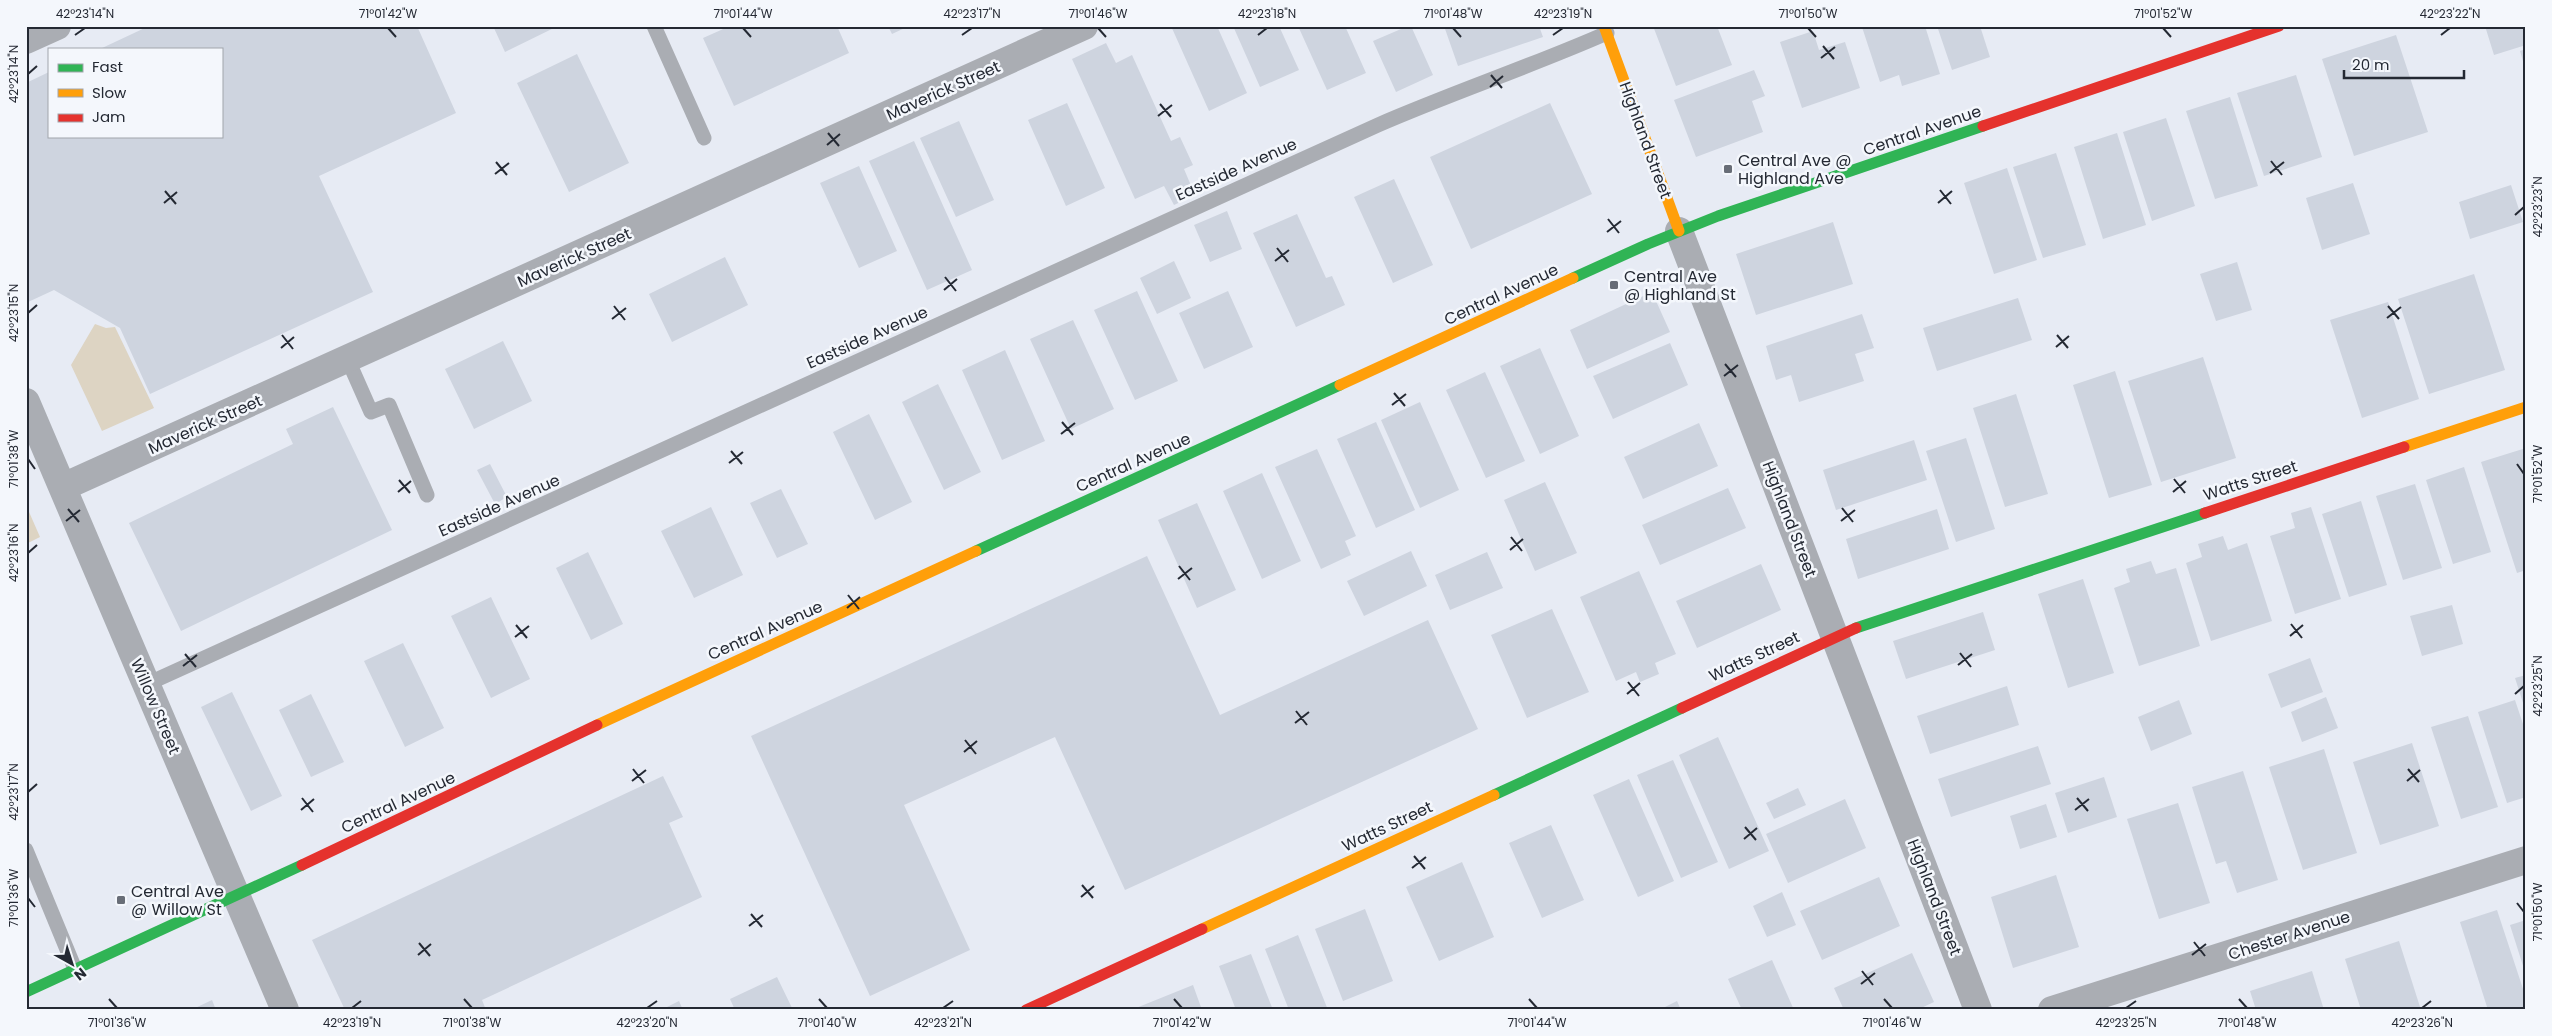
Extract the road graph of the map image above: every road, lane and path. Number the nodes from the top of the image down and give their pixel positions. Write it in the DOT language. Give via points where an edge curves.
graph roads {
  1 [pos="57,26"];
  2 [pos="654,26"];
  3 [pos="1084,26"];
  4 [pos="2279,26"];
  5 [pos="1606,30"];
  6 [pos="26,40"];
  7 [pos="704,138"];
  8 [pos="1679,231"];
  9 [pos="348,360"];
  10 [pos="26,402"];
  11 [pos="2526,407"];
  12 [pos="63,487"];
  13 [pos="427,496"];
  14 [pos="1835,637"];
  15 [pos="147,684"];
  16 [pos="26,850"];
  17 [pos="2526,860"];
  18 [pos="236,896"];
  19 [pos="75,969"];
  20 [pos="26,992"];
  21 [pos="285,1010"];
  22 [pos="1026,1010"];
  23 [pos="1978,1010"];
  24 [pos="2052,1010"];
  1 -- 6 [label="street"];
  2 -- 7 [label="lane"];
  3 -- 9 [label="street, Maverick Street"];
  4 -- 8 [label="street, Central Avenue"];
  5 -- 8 [label="street, Highland Street"];
  5 -- 15 [label="lane, Eastside Avenue" via="1540,63 1420,106 1360,132"];
  8 -- 14 [label="street, Highland Street"];
  8 -- 18 [label="street, Central Avenue" via="699,678"];
  9 -- 12 [label="street, Maverick Street"];
  9 -- 13 [label="lane" via="371,412 390,405"];
  10 -- 12 [label="street, Willow Street"];
  11 -- 14 [label="street, Watts Street" via="1884,617"];
  12 -- 15 [label="street, Willow Street"];
  14 -- 22 [label="street, Watts Street"];
  14 -- 23 [label="street, Highland Street"];
  15 -- 18 [label="street, Willow Street"];
  16 -- 19 [label="lane"];
  17 -- 24 [label="street, Chester Avenue"];
  18 -- 19 [label="street, Central Avenue"];
  18 -- 21 [label="street, Willow Street"];
  19 -- 20 [label="street, Central Avenue"];
}
